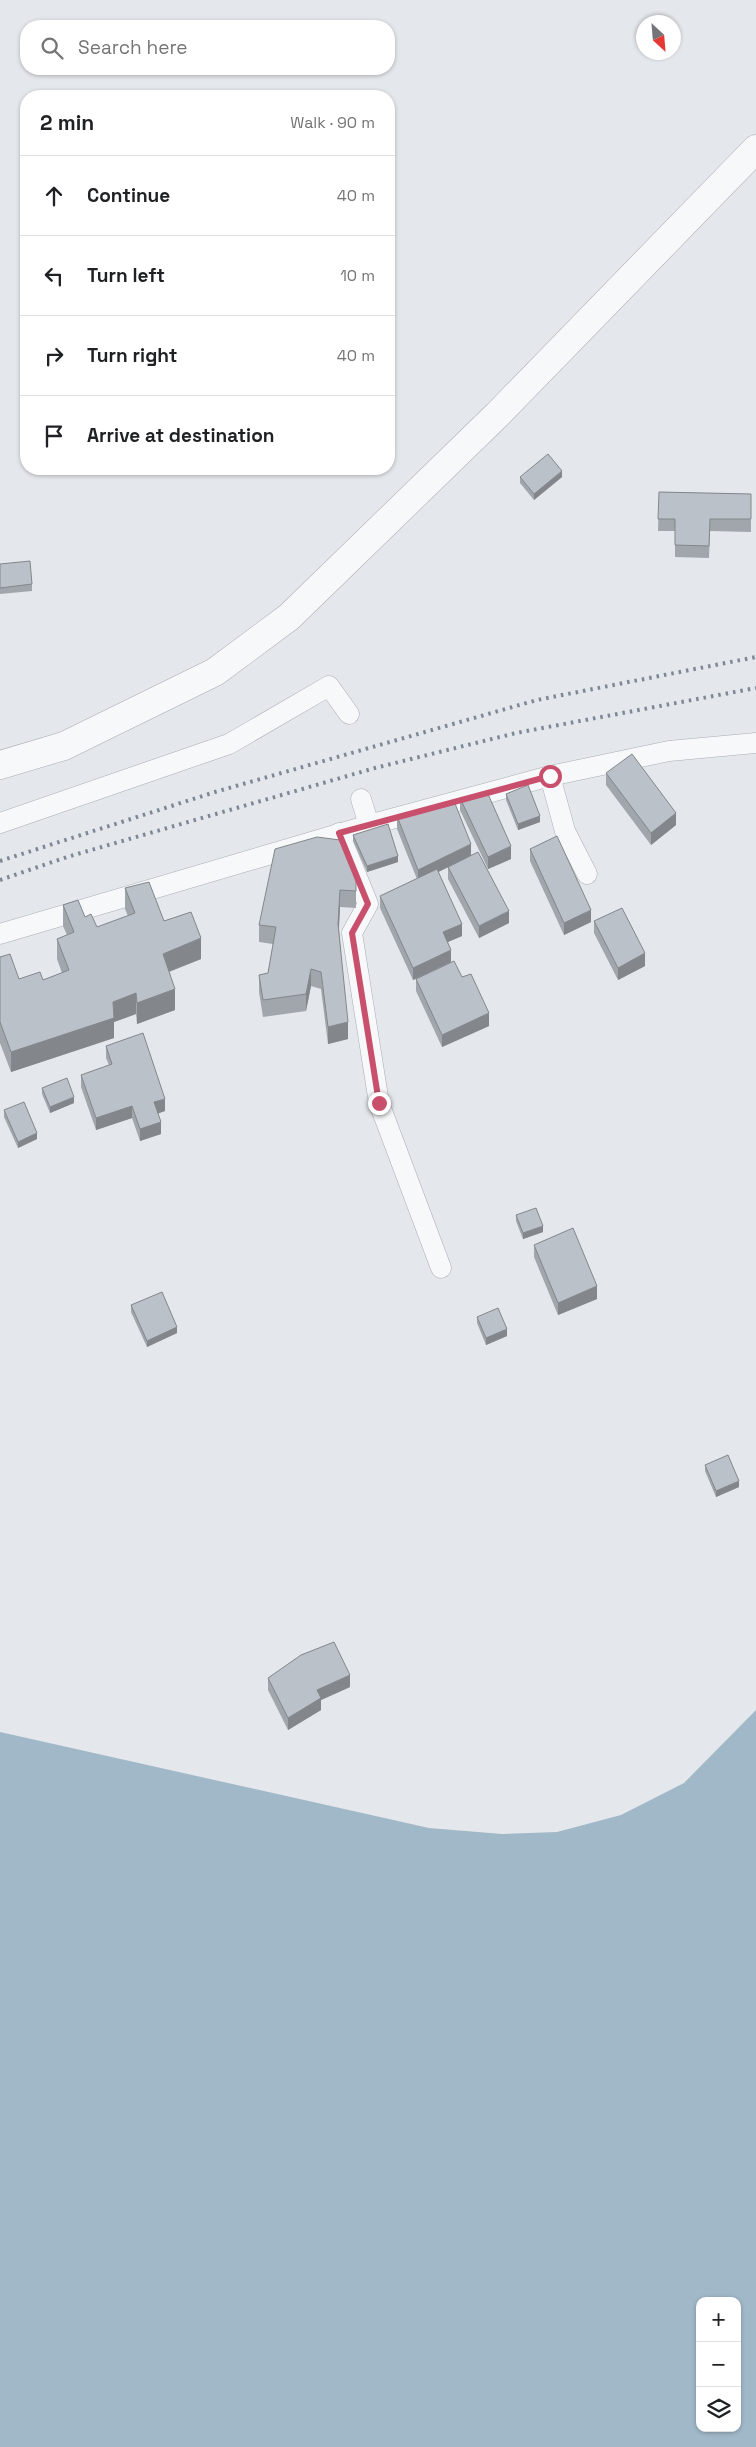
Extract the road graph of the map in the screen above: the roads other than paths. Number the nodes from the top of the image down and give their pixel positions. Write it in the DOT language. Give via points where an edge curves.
graph roads {
  1 [pos="756,149"];
  2 [pos="349,714"];
  3 [pos="756,743"];
  4 [pos="0,765"];
  5 [pos="550,776"];
  6 [pos="361,799"];
  7 [pos="0,823"];
  8 [pos="369,825"];
  9 [pos="339,833"];
  10 [pos="587,874"];
  11 [pos="0,934"];
  12 [pos="441,1268"];
  1 -- 4 [label="street" via="496,415 289,617 215,672 64,746"];
  2 -- 7 [label="lane" via="329,686 229,744"];
  3 -- 5 [label="lane" via="669,751"];
  5 -- 8 [label="lane"];
  5 -- 10 [label="lane" via="565,831"];
  6 -- 8 [label="lane"];
  8 -- 9 [label="lane"];
  9 -- 11 [label="lane"];
  9 -- 12 [label="lane" via="368,904 352,933 379,1103"];
}
